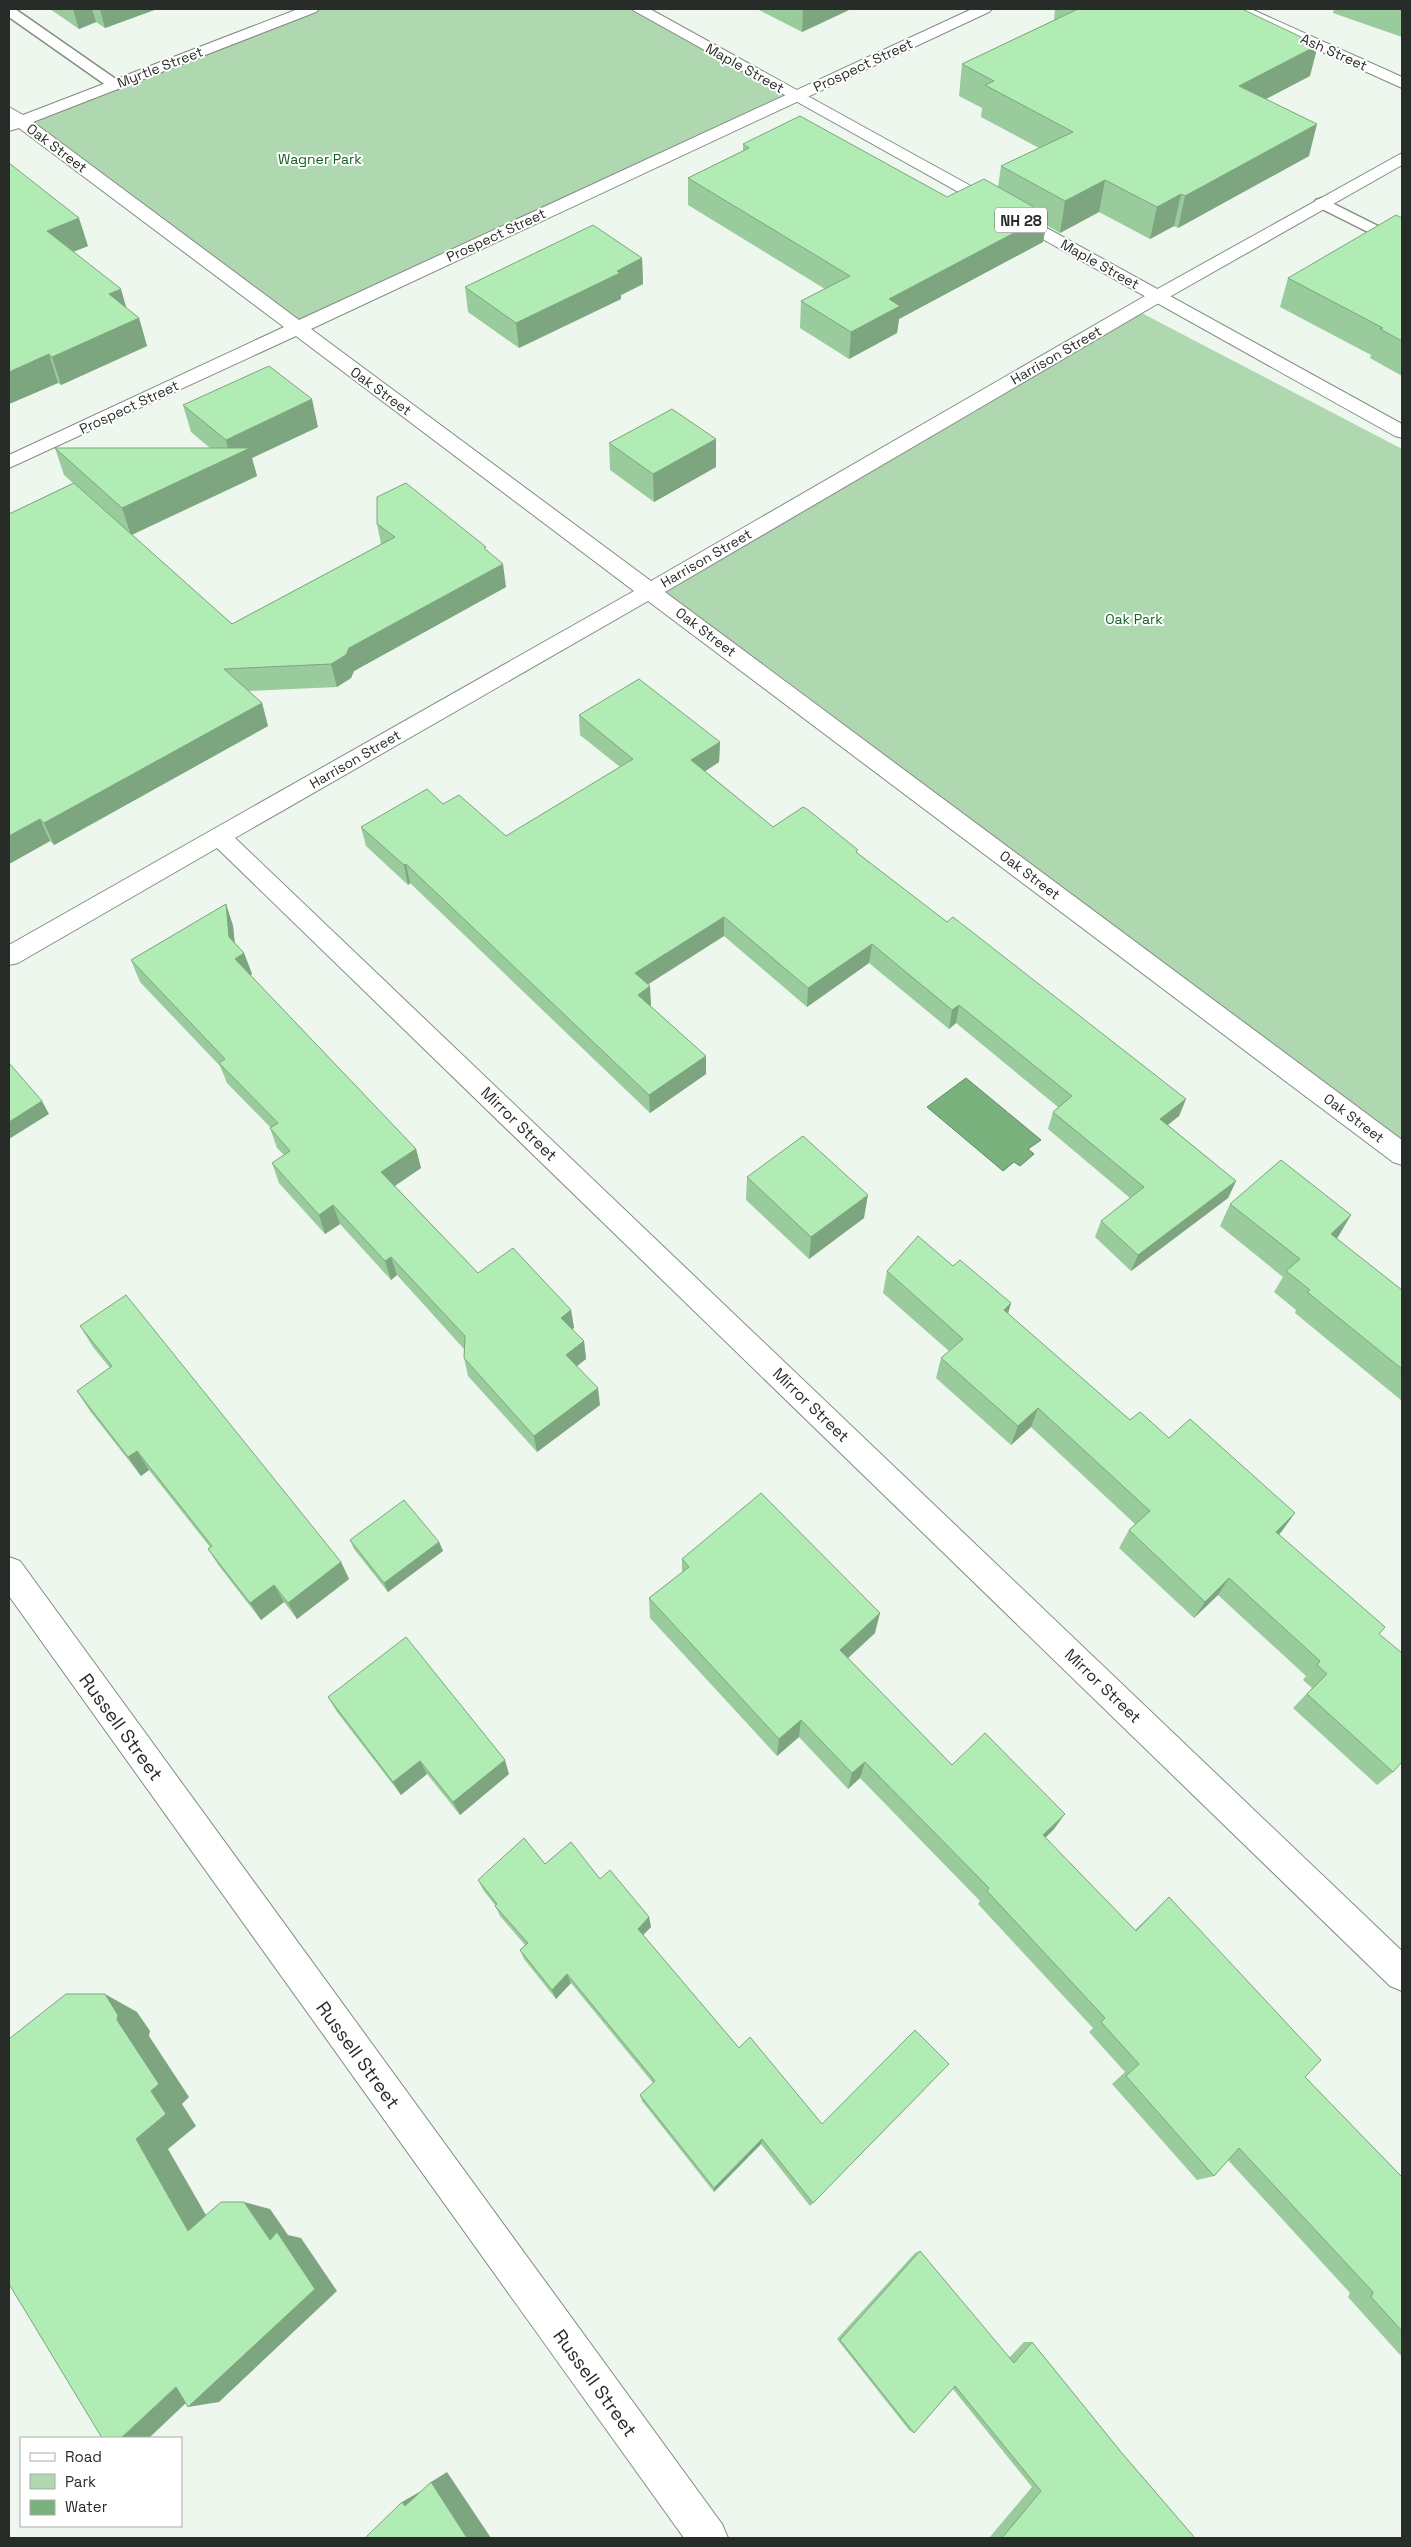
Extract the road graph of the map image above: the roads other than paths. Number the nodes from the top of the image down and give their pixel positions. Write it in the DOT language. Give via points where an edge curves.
graph roads {
  1 [pos="311,9"];
  2 [pos="639,9"];
  3 [pos="984,9"];
  4 [pos="1239,9"];
  5 [pos="9,11"];
  6 [pos="1402,83"];
  7 [pos="114,85"];
  8 [pos="796,96"];
  9 [pos="13,120"];
  10 [pos="1402,158"];
  11 [pos="1322,203"];
  12 [pos="1402,244"];
  13 [pos="1158,296"];
  14 [pos="297,329"];
  15 [pos="1402,432"];
  16 [pos="9,462"];
  17 [pos="650,591"];
  18 [pos="219,836"];
  19 [pos="9,956"];
  20 [pos="1402,1154"];
  21 [pos="9,1571"];
  22 [pos="1402,1974"];
  23 [pos="708,2538"];
  1 -- 7 [label="street, Myrtle Street"];
  2 -- 8 [label="street, Maple Street / NH 28"];
  3 -- 8 [label="street, Prospect Street"];
  4 -- 6 [label="street, Ash Street"];
  5 -- 7 [label="lane"];
  7 -- 9 [label="street, Myrtle Street"];
  8 -- 13 [label="street, Maple Street / NH 28"];
  8 -- 14 [label="street, Prospect Street"];
  9 -- 14 [label="street, Oak Street"];
  10 -- 11 [label="street, Harrison Street"];
  11 -- 12 [label="lane"];
  11 -- 13 [label="street, Harrison Street"];
  13 -- 15 [label="street, Maple Street / NH 28"];
  13 -- 17 [label="street, Harrison Street"];
  14 -- 16 [label="street, Prospect Street"];
  14 -- 17 [label="street, Oak Street"];
  17 -- 18 [label="street, Harrison Street"];
  17 -- 20 [label="street, Oak Street"];
  18 -- 19 [label="street, Harrison Street"];
  18 -- 22 [label="street, Mirror Street"];
  21 -- 23 [label="street, Russell Street"];
}
